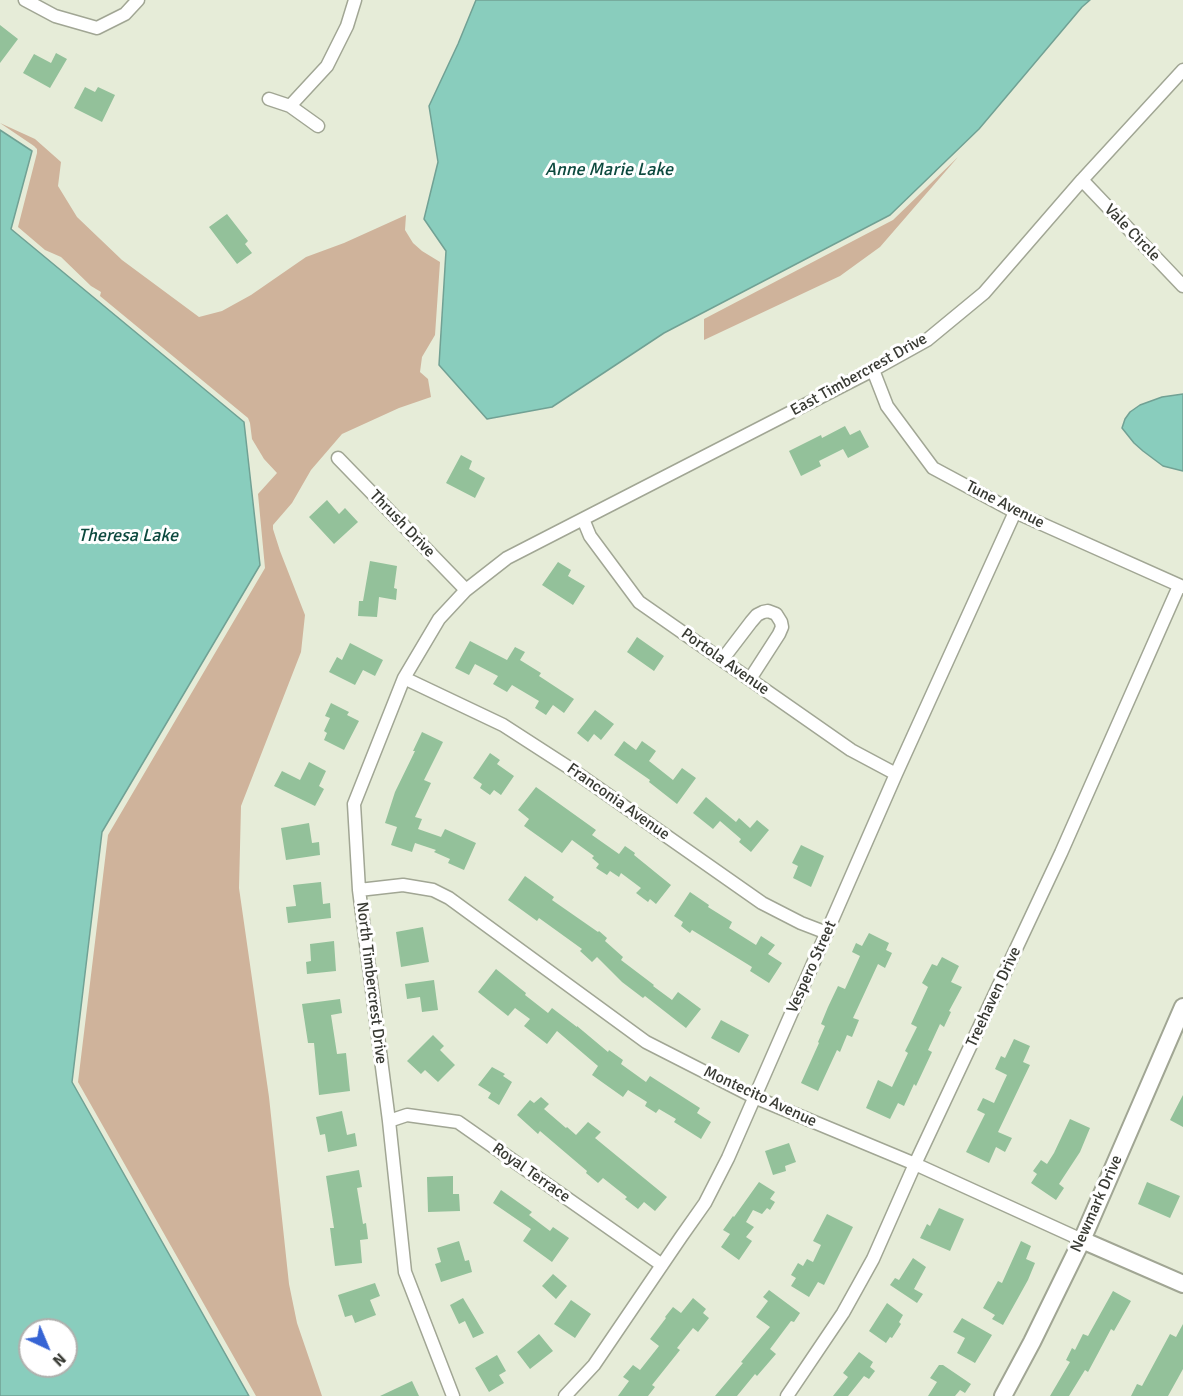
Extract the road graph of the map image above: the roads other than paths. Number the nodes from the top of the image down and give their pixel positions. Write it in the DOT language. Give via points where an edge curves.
graph roads {
  1 [pos="26,0"];
  2 [pos="138,0"];
  3 [pos="355,0"];
  4 [pos="1183,70"];
  5 [pos="269,99"];
  6 [pos="290,106"];
  7 [pos="318,126"];
  8 [pos="1082,180"];
  9 [pos="1183,286"];
  10 [pos="873,370"];
  11 [pos="338,458"];
  12 [pos="1015,512"];
  13 [pos="583,519"];
  14 [pos="1181,587"];
  15 [pos="466,590"];
  16 [pos="722,660"];
  17 [pos="404,678"];
  18 [pos="750,679"];
  19 [pos="896,774"];
  20 [pos="359,890"];
  21 [pos="827,933"];
  22 [pos="1183,1007"];
  23 [pos="754,1097"];
  24 [pos="389,1120"];
  25 [pos="915,1164"];
  26 [pos="1082,1240"];
  27 [pos="662,1265"];
  28 [pos="1183,1284"];
  29 [pos="453,1396"];
  30 [pos="566,1396"];
  31 [pos="787,1396"];
  32 [pos="1003,1396"];
  1 -- 2 [label="street" via="55,16 97,28 125,14"];
  3 -- 6 [label="street" via="327,66"];
  4 -- 8 [label="street, East Timbercrest Drive"];
  5 -- 6 [label="street"];
  6 -- 7 [label="street"];
  8 -- 9 [label="street, Vale Circle"];
  8 -- 10 [label="street, East Timbercrest Drive" via="984,292 927,340"];
  10 -- 12 [label="street, Tune Avenue" via="887,406 933,468"];
  10 -- 13 [label="street, East Timbercrest Drive"];
  11 -- 15 [label="street, Thrush Drive"];
  12 -- 14 [label="street, Tune Avenue"];
  12 -- 19 [label="street, Vespero Street"];
  13 -- 15 [label="street, East Timbercrest Drive" via="507,558"];
  13 -- 16 [label="street, Portola Avenue" via="590,536 639,602"];
  14 -- 25 [label="street, Treehaven Drive"];
  15 -- 17 [label="street, North Timbercrest Drive" via="440,619"];
  16 -- 18 [label="street, Portola Avenue"];
  16 -- 18 [label="street" via="757,615 768,611 776,614 782,627"];
  17 -- 20 [label="street, North Timbercrest Drive" via="354,804"];
  17 -- 21 [label="street, Franconia Avenue" via="503,725 762,903"];
  18 -- 19 [label="street, Portola Avenue" via="852,750"];
  19 -- 21 [label="street, Vespero Street"];
  20 -- 23 [label="street, Montecito Avenue" via="403,885 433,890 646,1042"];
  20 -- 24 [label="street, North Timbercrest Drive"];
  21 -- 23 [label="street, Vespero Street"];
  22 -- 26 [label="street, Newmark Drive"];
  23 -- 25 [label="street, Montecito Avenue"];
  23 -- 27 [label="street, Vespero Street" via="705,1203"];
  24 -- 27 [label="street, Royal Terrace" via="407,1116 458,1122"];
  24 -- 29 [label="street, North Timbercrest Drive" via="405,1272"];
  25 -- 26 [label="street, Montecito Avenue"];
  25 -- 31 [label="street, Treehaven Drive" via="873,1259 843,1313"];
  26 -- 28 [label="street, Montecito Avenue"];
  26 -- 32 [label="street, Newmark Drive"];
  27 -- 30 [label="street, Vespero Street" via="594,1365"];
}
